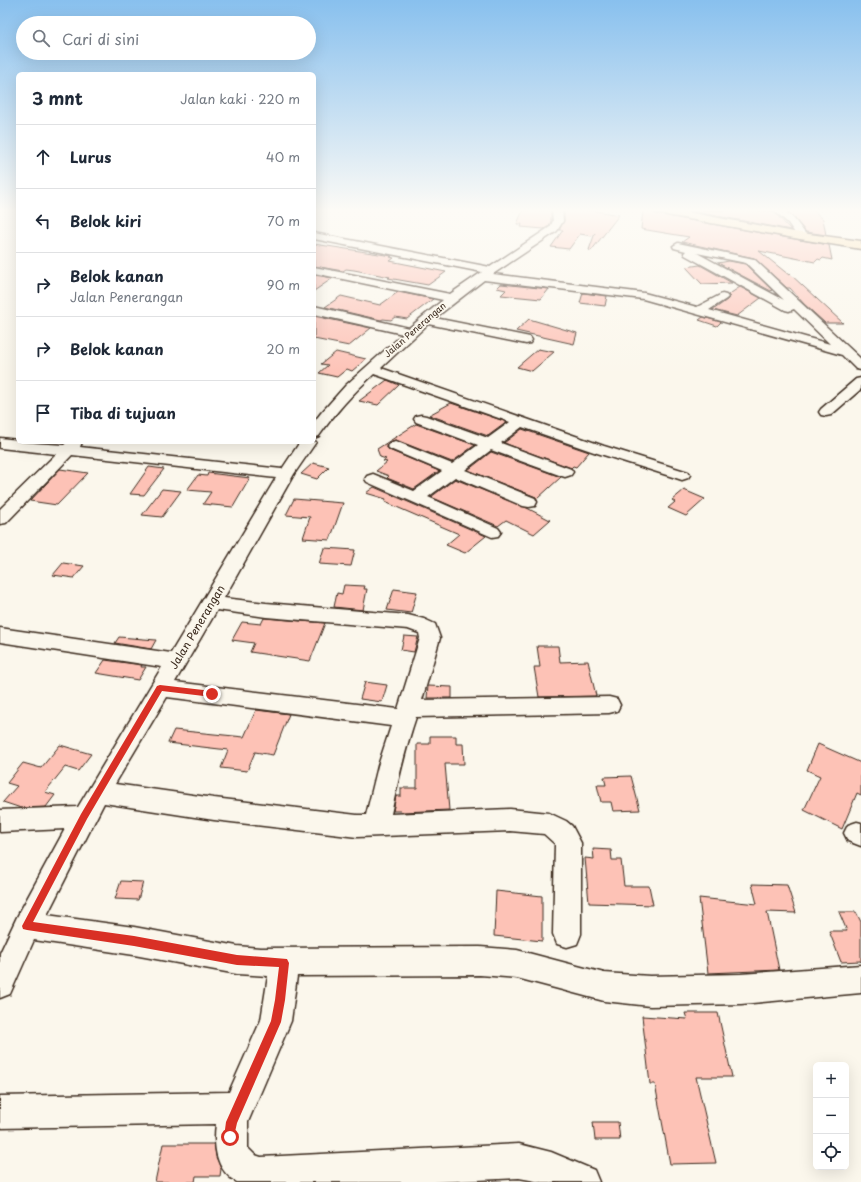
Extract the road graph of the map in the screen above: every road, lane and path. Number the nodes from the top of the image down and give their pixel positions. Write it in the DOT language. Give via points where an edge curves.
graph roads {
  1 [pos="449,265"];
  2 [pos="497,265"];
  3 [pos="709,265"];
  4 [pos="754,265"];
  5 [pos="316,270"];
  6 [pos="485,273"];
  7 [pos="722,297"];
  8 [pos="452,298"];
  9 [pos="316,310"];
  10 [pos="699,311"];
  11 [pos="805,314"];
  12 [pos="424,320"];
  13 [pos="411,332"];
  14 [pos="526,340"];
  15 [pos="845,352"];
  16 [pos="861,366"];
  17 [pos="372,369"];
  18 [pos="861,382"];
  19 [pos="826,412"];
  20 [pos="421,419"];
  21 [pos="521,421"];
  22 [pos="316,430"];
  23 [pos="0,443"];
  24 [pos="16,444"];
  25 [pos="24,444"];
  26 [pos="307,444"];
  27 [pos="488,445"];
  28 [pos="73,446"];
  29 [pos="395,446"];
  30 [pos="454,471"];
  31 [pos="565,472"];
  32 [pos="286,474"];
  33 [pos="682,475"];
  34 [pos="373,479"];
  35 [pos="416,498"];
  36 [pos="529,502"];
  37 [pos="0,519"];
  38 [pos="492,532"];
  39 [pos="212,603"];
  40 [pos="0,635"];
  41 [pos="177,662"];
  42 [pos="160,688"];
  43 [pos="609,705"];
  44 [pos="407,714"];
  45 [pos="98,792"];
  46 [pos="84,817"];
  47 [pos="0,821"];
  48 [pos="376,826"];
  49 [pos="27,926"];
  50 [pos="567,934"];
  51 [pos="284,963"];
  52 [pos="861,979"];
  53 [pos="0,984"];
  54 [pos="238,1108"];
  55 [pos="0,1112"];
  56 [pos="582,1182"];
  1 -- 6 [label="street"];
  2 -- 6 [label="street, Jalan Penerangan"];
  3 -- 11 [label="street"];
  4 -- 11 [label="street"];
  5 -- 8 [label="street"];
  6 -- 8 [label="street, Jalan Penerangan"];
  6 -- 10 [label="street" via="629,293"];
  7 -- 10 [label="street"];
  8 -- 12 [label="street, Jalan Penerangan"];
  9 -- 13 [label="street"];
  10 -- 15 [label="street"];
  11 -- 15 [label="street"];
  12 -- 13 [label="street, Jalan Penerangan"];
  12 -- 14 [label="street"];
  13 -- 17 [label="street, Jalan Penerangan"];
  15 -- 16 [label="street"];
  17 -- 21 [label="street"];
  17 -- 22 [label="street, Jalan Penerangan" via="335,405"];
  18 -- 19 [label="street"];
  20 -- 27 [label="street"];
  21 -- 27 [label="street"];
  21 -- 33 [label="street"];
  23 -- 24 [label="street"];
  25 -- 28 [label="street"];
  26 -- 32 [label="street, Jalan Penerangan"];
  27 -- 30 [label="street"];
  27 -- 31 [label="street"];
  28 -- 32 [label="street"];
  28 -- 37 [label="street"];
  29 -- 30 [label="street"];
  30 -- 35 [label="street"];
  30 -- 36 [label="street"];
  32 -- 39 [label="street, Jalan Penerangan"];
  34 -- 35 [label="street"];
  35 -- 38 [label="street"];
  39 -- 41 [label="street, Jalan Penerangan"];
  39 -- 44 [label="street" via="408,622 428,629 430,638"];
  40 -- 41 [label="street"];
  41 -- 42 [label="street, Jalan Penerangan"];
  42 -- 44 [label="street"];
  42 -- 45 [label="street, Jalan Penerangan"];
  43 -- 44 [label="street"];
  44 -- 48 [label="street" via="389,768"];
  45 -- 46 [label="street, Jalan Penerangan"];
  45 -- 48 [label="street" via="298,820"];
  46 -- 47 [label="street"];
  46 -- 49 [label="street, Jalan Penerangan"];
  48 -- 50 [label="street" via="510,820 549,824 563,834 568,843"];
  49 -- 51 [label="street" via="134,941 237,960"];
  49 -- 53 [label="street, Jalan Penerangan"];
  51 -- 52 [label="street" via="480,961 517,964 604,987 650,991 741,989"];
  51 -- 54 [label="street" via="276,1022"];
  54 -- 55 [label="street"];
  54 -- 56 [label="street" via="232,1122 230,1147 234,1158 250,1172 261,1174 519,1161 548,1166"];
}
